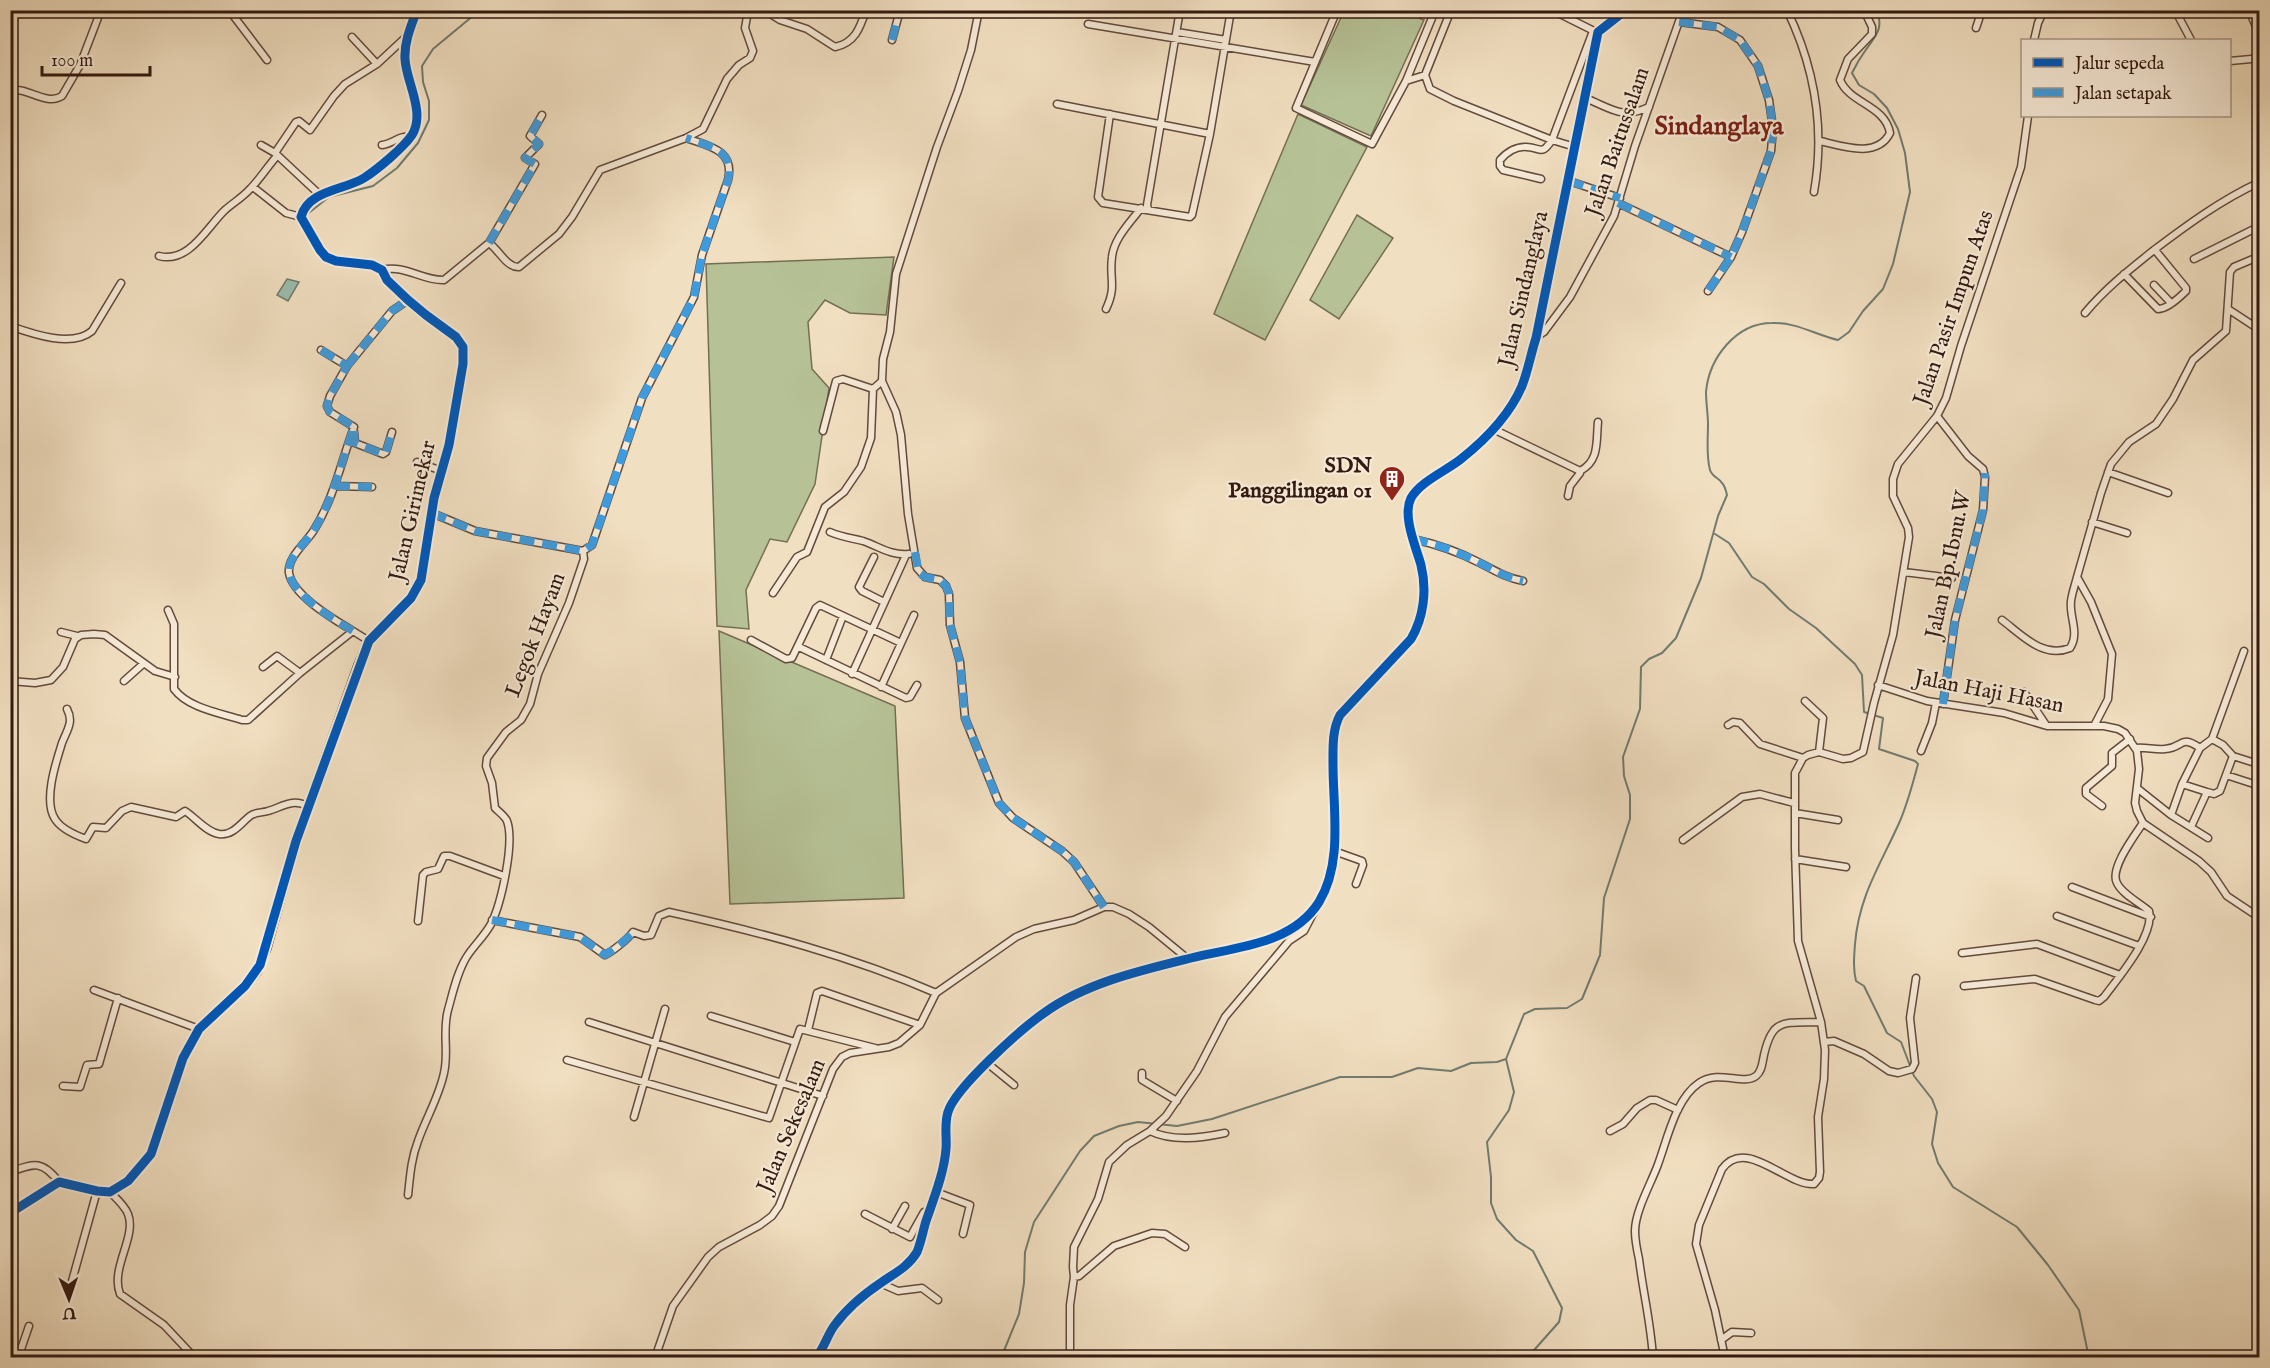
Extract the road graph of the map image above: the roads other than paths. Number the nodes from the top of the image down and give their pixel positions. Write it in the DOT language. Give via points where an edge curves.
graph roads {
  1 [pos="101,10"];
  2 [pos="229,10"];
  3 [pos="417,10"];
  4 [pos="750,10"];
  5 [pos="764,10"];
  6 [pos="866,10"];
  7 [pos="900,10"];
  8 [pos="979,10"];
  9 [pos="1180,10"];
  10 [pos="1231,10"];
  11 [pos="1337,10"];
  12 [pos="1429,10"];
  13 [pos="1450,10"];
  14 [pos="1552,10"];
  15 [pos="1626,10"];
  16 [pos="1683,10"];
  17 [pos="1787,10"];
  18 [pos="1864,10"];
  19 [pos="1982,10"];
  20 [pos="2044,10"];
  21 [pos="2175,10"];
  22 [pos="2248,10"];
  23 [pos="2257,20"];
  24 [pos="1679,22"];
  25 [pos="1088,24"];
  26 [pos="1976,28"];
  27 [pos="1595,31"];
  28 [pos="1176,35"];
  29 [pos="2259,36"];
  30 [pos="352,37"];
  31 [pos="407,37"];
  32 [pos="2034,39"];
  33 [pos="2190,39"];
  34 [pos="892,40"];
  35 [pos="1225,44"];
  36 [pos="2259,56"];
  37 [pos="267,60"];
  38 [pos="2231,61"];
  39 [pos="1315,62"];
  40 [pos="377,64"];
  41 [pos="1425,75"];
  42 [pos="1406,81"];
  43 [pos="10,90"];
  44 [pos="1585,98"];
  45 [pos="1057,104"];
  46 [pos="1649,107"];
  47 [pos="1110,114"];
  48 [pos="542,115"];
  49 [pos="2028,117"];
  50 [pos="1161,125"];
  51 [pos="1210,134"];
  52 [pos="410,137"];
  53 [pos="686,138"];
  54 [pos="1552,140"];
  55 [pos="1820,141"];
  56 [pos="382,145"];
  57 [pos="261,146"];
  58 [pos="1575,147"];
  59 [pos="276,155"];
  60 [pos="1541,179"];
  61 [pos="1569,181"];
  62 [pos="2259,182"];
  63 [pos="253,187"];
  64 [pos="1814,192"];
  65 [pos="320,195"];
  66 [pos="1619,201"];
  67 [pos="1145,209"];
  68 [pos="301,217"];
  69 [pos="2259,226"];
  70 [pos="489,243"];
  71 [pos="2155,250"];
  72 [pos="159,255"];
  73 [pos="2259,255"];
  74 [pos="1731,257"];
  75 [pos="2194,259"];
  76 [pos="382,270"];
  77 [pos="2124,274"];
  78 [pos="121,283"];
  79 [pos="2154,285"];
  80 [pos="1708,291"];
  81 [pos="408,300"];
  82 [pos="2171,303"];
  83 [pos="1106,309"];
  84 [pos="2228,309"];
  85 [pos="2085,313"];
  86 [pos="10,326"];
  87 [pos="2259,330"];
  88 [pos="1536,338"];
  89 [pos="321,350"];
  90 [pos="347,366"];
  91 [pos="882,381"];
  92 [pos="873,389"];
  93 [pos="1937,416"];
  94 [pos="1598,422"];
  95 [pos="354,427"];
  96 [pos="1494,429"];
  97 [pos="823,431"];
  98 [pos="392,432"];
  99 [pos="417,462"];
  100 [pos="442,471"];
  101 [pos="1580,471"];
  102 [pos="2108,472"];
  103 [pos="335,486"];
  104 [pos="372,487"];
  105 [pos="2168,493"];
  106 [pos="1568,496"];
  107 [pos="432,513"];
  108 [pos="2092,522"];
  109 [pos="830,532"];
  110 [pos="2127,533"];
  111 [pos="1413,539"];
  112 [pos="583,551"];
  113 [pos="915,552"];
  114 [pos="906,555"];
  115 [pos="874,557"];
  116 [pos="1904,572"];
  117 [pos="2077,577"];
  118 [pos="1952,578"];
  119 [pos="1523,581"];
  120 [pos="773,593"];
  121 [pos="884,602"];
  122 [pos="168,610"];
  123 [pos="914,615"];
  124 [pos="843,616"];
  125 [pos="2002,620"];
  126 [pos="873,630"];
  127 [pos="353,631"];
  128 [pos="61,632"];
  129 [pos="78,636"];
  130 [pos="751,640"];
  131 [pos="369,641"];
  132 [pos="901,643"];
  133 [pos="799,647"];
  134 [pos="2244,651"];
  135 [pos="826,660"];
  136 [pos="143,664"];
  137 [pos="263,667"];
  138 [pos="300,673"];
  139 [pos="852,674"];
  140 [pos="175,676"];
  141 [pos="10,681"];
  142 [pos="124,681"];
  143 [pos="916,685"];
  144 [pos="1878,685"];
  145 [pos="881,687"];
  146 [pos="2024,692"];
  147 [pos="1805,701"];
  148 [pos="1939,703"];
  149 [pos="67,709"];
  150 [pos="1728,725"];
  151 [pos="2047,726"];
  152 [pos="2094,726"];
  153 [pos="2212,739"];
  154 [pos="2130,740"];
  155 [pos="2136,748"];
  156 [pos="2200,748"];
  157 [pos="1921,751"];
  158 [pos="1819,752"];
  159 [pos="2233,756"];
  160 [pos="1803,758"];
  161 [pos="2255,763"];
  162 [pos="2226,775"];
  163 [pos="2182,784"];
  164 [pos="2259,786"];
  165 [pos="2137,788"];
  166 [pos="2207,792"];
  167 [pos="1794,803"];
  168 [pos="307,806"];
  169 [pos="2102,806"];
  170 [pos="1795,813"];
  171 [pos="2171,815"];
  172 [pos="1838,820"];
  173 [pos="2143,823"];
  174 [pos="2191,827"];
  175 [pos="2208,838"];
  176 [pos="1683,840"];
  177 [pos="1334,851"];
  178 [pos="1795,859"];
  179 [pos="1846,867"];
  180 [pos="504,876"];
  181 [pos="1356,884"];
  182 [pos="2072,887"];
  183 [pos="1318,903"];
  184 [pos="1104,907"];
  185 [pos="2057,916"];
  186 [pos="2151,917"];
  187 [pos="2259,918"];
  188 [pos="492,920"];
  189 [pos="418,921"];
  190 [pos="2139,946"];
  191 [pos="1962,953"];
  192 [pos="1188,959"];
  193 [pos="2120,975"];
  194 [pos="1916,978"];
  195 [pos="1964,986"];
  196 [pos="94,990"];
  197 [pos="936,993"];
  198 [pos="118,998"];
  199 [pos="665,1009"];
  200 [pos="711,1016"];
  201 [pos="589,1022"];
  202 [pos="1821,1022"];
  203 [pos="920,1025"];
  204 [pos="199,1029"];
  205 [pos="808,1030"];
  206 [pos="795,1042"];
  207 [pos="1824,1042"];
  208 [pos="655,1043"];
  209 [pos="878,1049"];
  210 [pos="567,1060"];
  211 [pos="987,1063"];
  212 [pos="1142,1073"];
  213 [pos="644,1082"];
  214 [pos="781,1082"];
  215 [pos="63,1086"];
  216 [pos="1014,1086"];
  217 [pos="823,1096"];
  218 [pos="1177,1101"];
  219 [pos="1678,1110"];
  220 [pos="634,1117"];
  221 [pos="1150,1131"];
  222 [pos="1610,1131"];
  223 [pos="1225,1133"];
  224 [pos="10,1172"];
  225 [pos="59,1182"];
  226 [pos="97,1191"];
  227 [pos="110,1192"];
  228 [pos="936,1192"];
  229 [pos="408,1196"];
  230 [pos="905,1206"];
  231 [pos="929,1212"];
  232 [pos="10,1213"];
  233 [pos="865,1214"];
  234 [pos="892,1229"];
  235 [pos="963,1234"];
  236 [pos="1185,1247"];
  237 [pos="1074,1277"];
  238 [pos="72,1281"];
  239 [pos="880,1283"];
  240 [pos="938,1300"];
  241 [pos="28,1326"];
  242 [pos="1751,1333"];
  243 [pos="1721,1341"];
  244 [pos="18,1358"];
  245 [pos="195,1358"];
  246 [pos="568,1358"];
  247 [pos="590,1358"];
  248 [pos="655,1358"];
  249 [pos="816,1358"];
  250 [pos="1070,1358"];
  251 [pos="1653,1358"];
  252 [pos="1725,1358"];
  1 -- 43 [label="street" via="80,65 62,96 51,99"];
  2 -- 37 [label="street"];
  3 -- 31 [label="street"];
  4 -- 53 [label="street" via="745,28 753,51 750,58 727,79 703,129"];
  5 -- 6 [label="street" via="807,29 835,47 845,45 859,30"];
  7 -- 34 [label="street"];
  8 -- 91 [label="street" via="971,50 896,274"];
  9 -- 28 [label="street"];
  10 -- 35 [label="street"];
  11 -- 39 [label="street"];
  12 -- 42 [label="street" via="1432,18"];
  13 -- 41 [label="street"];
  14 -- 27 [label="street"];
  15 -- 27 [label="street"];
  16 -- 24 [label="street, Jalan Baitussalam"];
  17 -- 55 [label="street" via="1811,75"];
  18 -- 55 [label="street" via="1872,34 1848,59 1840,80 1846,90 1886,121 1890,133 1880,145 1867,148"];
  19 -- 26 [label="street"];
  20 -- 32 [label="street"];
  21 -- 33 [label="street"];
  22 -- 23 [label="street"];
  23 -- 29 [label="street"];
  24 -- 46 [label="street, Jalan Baitussalam"];
  24 -- 74 [label="street" via="1718,27 1740,40 1758,66 1769,101 1774,136 1771,151"];
  25 -- 28 [label="street"];
  27 -- 44 [label="street, Jalan Sindanglaya"];
  27 -- 54 [label="street"];
  28 -- 35 [label="street"];
  28 -- 50 [label="street"];
  30 -- 40 [label="street"];
  31 -- 40 [label="street"];
  31 -- 52 [label="street" via="405,57 417,118"];
  35 -- 39 [label="street"];
  35 -- 51 [label="street"];
  36 -- 38 [label="street"];
  39 -- 42 [label="street" via="1296,108 1372,144"];
  40 -- 59 [label="street" via="345,84 310,130 296,122"];
  41 -- 42 [label="street"];
  41 -- 54 [label="street" via="1435,93"];
  44 -- 46 [label="street" via="1617,113 1634,114"];
  44 -- 58 [label="street, Jalan Sindanglaya"];
  45 -- 47 [label="street"];
  46 -- 66 [label="street, Jalan Baitussalam"];
  47 -- 50 [label="street"];
  47 -- 67 [label="street" via="1098,196 1103,202"];
  48 -- 70 [label="street" via="530,136 539,144 525,158 535,164"];
  49 -- 93 [label="street, Jalan Pasir Impun Atas" via="2021,167 1954,377"];
  50 -- 51 [label="street"];
  50 -- 67 [label="street"];
  51 -- 67 [label="street" via="1192,215"];
  52 -- 56 [label="street"];
  52 -- 65 [label="street" via="364,178"];
  53 -- 70 [label="street" via="600,170 559,234 519,267 508,264"];
  53 -- 112 [label="street, Legok Hayam" via="717,149 728,160 728,180 702,255 694,297 642,398 592,545"];
  54 -- 58 [label="street"];
  54 -- 60 [label="street" via="1543,150 1515,149 1500,160 1503,170"];
  55 -- 64 [label="street"];
  57 -- 59 [label="street"];
  58 -- 61 [label="street, Jalan Sindanglaya"];
  59 -- 63 [label="street"];
  59 -- 65 [label="street"];
  61 -- 66 [label="street"];
  61 -- 88 [label="street, Jalan Sindanglaya"];
  62 -- 71 [label="street" via="2218,204"];
  63 -- 68 [label="street" via="286,213"];
  63 -- 72 [label="street" via="189,249 179,255"];
  65 -- 68 [label="street" via="302,211"];
  66 -- 74 [label="street"];
  66 -- 88 [label="street, Jalan Baitussalam" via="1574,291"];
  67 -- 83 [label="street" via="1116,242 1112,296"];
  68 -- 76 [label="street" via="326,257"];
  69 -- 75 [label="street"];
  70 -- 76 [label="street" via="444,280 406,269"];
  71 -- 77 [label="street"];
  71 -- 82 [label="street" via="2186,288"];
  73 -- 84 [label="street" via="2230,272"];
  74 -- 80 [label="street"];
  76 -- 81 [label="street, Jalan Girimekar"];
  77 -- 82 [label="street" via="2158,309"];
  77 -- 85 [label="street"];
  78 -- 86 [label="street" via="85,336 62,339"];
  79 -- 82 [label="street"];
  81 -- 90 [label="street" via="392,311"];
  81 -- 100 [label="street, Jalan Girimekar" via="456,337 463,347 450,445"];
  84 -- 87 [label="street"];
  84 -- 102 [label="street" via="2223,336 2193,360 2164,414 2150,430 2129,442"];
  88 -- 96 [label="street, Jalan Sindanglaya" via="1522,386"];
  89 -- 90 [label="street"];
  90 -- 95 [label="street" via="327,406"];
  91 -- 92 [label="street"];
  91 -- 113 [label="street" via="902,435"];
  92 -- 97 [label="street" via="843,379 836,381"];
  92 -- 120 [label="street" via="871,438 861,467 844,492 825,507 807,552 797,557"];
  93 -- 116 [label="street, Jalan Pasir Impun Atas" via="1898,464 1893,479 1893,496 1908,528"];
  93 -- 148 [label="street, Jalan Bp.Ibnu.W" via="1985,477 1983,510"];
  94 -- 101 [label="street" via="1597,448 1589,464"];
  95 -- 98 [label="street" via="355,443 383,454"];
  95 -- 103 [label="street"];
  96 -- 101 [label="street"];
  96 -- 111 [label="street, Jalan Sindanglaya" via="1411,499"];
  99 -- 100 [label="street"];
  100 -- 107 [label="street, Jalan Girimekar"];
  101 -- 106 [label="street"];
  102 -- 105 [label="street"];
  102 -- 108 [label="street"];
  103 -- 104 [label="street"];
  103 -- 127 [label="street" via="326,509 289,569 291,580 302,593 325,614"];
  107 -- 112 [label="street" via="476,531"];
  107 -- 131 [label="street, Jalan Girimekar" via="417,591"];
  108 -- 110 [label="street"];
  108 -- 117 [label="street"];
  109 -- 114 [label="street"];
  111 -- 119 [label="street" via="1453,551 1503,577"];
  111 -- 177 [label="street, Jalan Sindanglaya" via="1423,583 1423,610 1418,627 1336,724"];
  112 -- 180 [label="street, Legok Hayam" via="584,559 569,603 538,674 530,704 487,758 493,803 506,818 508,828"];
  113 -- 114 [label="street"];
  113 -- 184 [label="street" via="919,573 940,580 949,594 965,718 999,803 1013,818 1074,862"];
  114 -- 121 [label="street"];
  115 -- 121 [label="street" via="860,585 862,591"];
  116 -- 118 [label="street"];
  116 -- 144 [label="street, Jalan Pasir Impun Atas" via="1893,635"];
  117 -- 125 [label="street" via="2071,601 2075,630 2070,648 2057,651 2036,646"];
  117 -- 152 [label="street" via="2112,654 2108,699"];
  121 -- 126 [label="street"];
  122 -- 140 [label="street" via="174,624"];
  123 -- 132 [label="street"];
  124 -- 126 [label="street"];
  124 -- 133 [label="street" via="820,605"];
  124 -- 135 [label="street"];
  126 -- 132 [label="street"];
  126 -- 139 [label="street"];
  127 -- 131 [label="street"];
  127 -- 138 [label="street"];
  128 -- 129 [label="street"];
  129 -- 136 [label="street" via="105,635"];
  129 -- 141 [label="street" via="63,667 51,680"];
  130 -- 133 [label="street" via="786,659 792,658"];
  131 -- 168 [label="street, Jalan Girimekar"];
  132 -- 145 [label="street"];
  133 -- 135 [label="street"];
  134 -- 153 [label="street"];
  135 -- 139 [label="street"];
  136 -- 140 [label="street"];
  136 -- 142 [label="street"];
  137 -- 138 [label="street" via="277,656"];
  138 -- 140 [label="street" via="245,721 190,703 174,688"];
  139 -- 145 [label="street"];
  143 -- 145 [label="street" via="906,698"];
  144 -- 148 [label="street, Jalan Haji Hasan"];
  144 -- 158 [label="street, Jalan Pasir Impun Atas" via="1863,752 1843,759"];
  146 -- 151 [label="street"];
  147 -- 158 [label="street" via="1823,718"];
  148 -- 151 [label="street, Jalan Haji Hasan" via="2004,713"];
  148 -- 157 [label="street, Jalan Bp.Ibnu.W"];
  149 -- 168 [label="street" via="71,722 51,784 51,810 60,825 86,839 93,827 106,828 131,807 176,817 185,811 211,831 226,834 256,813 290,803"];
  150 -- 160 [label="street" via="1740,723 1760,744"];
  151 -- 152 [label="street, Jalan Haji Hasan"];
  152 -- 154 [label="street, Jalan Haji Hasan" via="2118,729"];
  153 -- 156 [label="street"];
  153 -- 159 [label="street"];
  154 -- 155 [label="street"];
  154 -- 169 [label="street" via="2112,753 2112,766 2086,788 2086,794"];
  155 -- 156 [label="street" via="2170,749 2184,740"];
  155 -- 165 [label="street"];
  156 -- 163 [label="street"];
  158 -- 160 [label="street"];
  159 -- 161 [label="street"];
  159 -- 162 [label="street"];
  160 -- 167 [label="street" via="1796,773"];
  162 -- 164 [label="street"];
  162 -- 166 [label="street" via="2220,791"];
  163 -- 166 [label="street"];
  163 -- 171 [label="street"];
  165 -- 171 [label="street"];
  165 -- 173 [label="street" via="2136,811"];
  166 -- 174 [label="street"];
  167 -- 170 [label="street"];
  167 -- 176 [label="street" via="1760,794 1742,797"];
  168 -- 204 [label="street, Jalan Girimekar" via="257,971"];
  170 -- 172 [label="street"];
  170 -- 178 [label="street"];
  171 -- 174 [label="street"];
  173 -- 186 [label="street" via="2117,865 2115,876 2119,886"];
  173 -- 187 [label="street" via="2199,861 2227,896"];
  174 -- 175 [label="street"];
  177 -- 181 [label="street" via="1362,861"];
  177 -- 183 [label="street, Jalan Sindanglaya"];
  178 -- 179 [label="street"];
  178 -- 202 [label="street" via="1798,941"];
  180 -- 188 [label="street, Legok Hayam"];
  180 -- 189 [label="street" via="444,856 438,869 424,872"];
  182 -- 186 [label="street"];
  183 -- 192 [label="street, Jalan Sindanglaya" via="1285,934"];
  183 -- 218 [label="street" via="1304,931 1289,941 1225,1017"];
  184 -- 192 [label="street" via="1129,914"];
  184 -- 197 [label="street, Jalan Sekesalam" via="1016,937"];
  185 -- 190 [label="street"];
  186 -- 190 [label="street"];
  188 -- 197 [label="street" via="580,937 606,955 633,932 651,935 659,916 669,912 741,927 831,954"];
  188 -- 229 [label="street, Legok Hayam" via="467,956 448,1011 444,1074 417,1142"];
  190 -- 193 [label="street"];
  191 -- 193 [label="street" via="2037,944"];
  192 -- 211 [label="street, Jalan Sindanglaya" via="1068,997 1042,1014"];
  193 -- 195 [label="street" via="2099,1001 2035,979"];
  194 -- 207 [label="street" via="1910,1018 1915,1063 1912,1069 1889,1071 1864,1054 1834,1041"];
  196 -- 198 [label="street"];
  197 -- 203 [label="street, Jalan Sekesalam"];
  198 -- 204 [label="street"];
  198 -- 215 [label="street" via="99,1064 87,1065 80,1087"];
  199 -- 208 [label="street"];
  200 -- 206 [label="street"];
  201 -- 208 [label="street"];
  202 -- 207 [label="street"];
  202 -- 219 [label="street" via="1776,1026 1769,1036 1759,1074 1753,1078 1707,1079 1698,1084"];
  203 -- 205 [label="street" via="822,991 817,993"];
  203 -- 209 [label="street, Jalan Sekesalam" via="899,1043"];
  204 -- 227 [label="street, Jalan Girimekar" via="183,1058 151,1154 128,1181"];
  205 -- 206 [label="street" via="800,1029"];
  205 -- 209 [label="street"];
  206 -- 214 [label="street"];
  207 -- 243 [label="street" via="1818,1118 1819,1178 1814,1184 1805,1185 1751,1159 1726,1163 1700,1226 1696,1244"];
  208 -- 213 [label="street"];
  208 -- 214 [label="street"];
  209 -- 217 [label="street, Jalan Sekesalam" via="842,1057"];
  210 -- 213 [label="street"];
  211 -- 216 [label="street"];
  211 -- 228 [label="street, Jalan Sindanglaya" via="956,1095 948,1110 946,1150"];
  212 -- 218 [label="street" via="1142,1080"];
  213 -- 214 [label="street" via="769,1118"];
  213 -- 220 [label="street"];
  214 -- 217 [label="street"];
  217 -- 248 [label="street, Jalan Sekesalam" via="779,1206 760,1225 708,1257 673,1306"];
  218 -- 221 [label="street"];
  219 -- 222 [label="street" via="1650,1100"];
  219 -- 251 [label="street" via="1635,1230"];
  221 -- 223 [label="street" via="1170,1137"];
  221 -- 237 [label="street" via="1109,1162 1098,1199 1074,1247"];
  224 -- 225 [label="street" via="39,1165"];
  225 -- 226 [label="street"];
  225 -- 232 [label="street"];
  226 -- 227 [label="street"];
  226 -- 238 [label="street"];
  227 -- 245 [label="street" via="130,1219 117,1275 120,1294 164,1326"];
  228 -- 231 [label="street, Jalan Sindanglaya"];
  228 -- 235 [label="street" via="970,1205"];
  230 -- 234 [label="street"];
  231 -- 234 [label="street" via="924,1212 910,1237"];
  231 -- 239 [label="street, Jalan Sindanglaya" via="917,1252 908,1264"];
  233 -- 234 [label="street"];
  236 -- 237 [label="street" via="1165,1234 1152,1233 1114,1246"];
  237 -- 250 [label="street"];
  239 -- 240 [label="street" via="898,1291 922,1288"];
  239 -- 249 [label="street, Jalan Sindanglaya" via="845,1313"];
  241 -- 244 [label="street"];
  242 -- 243 [label="street" via="1732,1332"];
  243 -- 252 [label="street"];
  246 -- 247 [label="street"];
}
